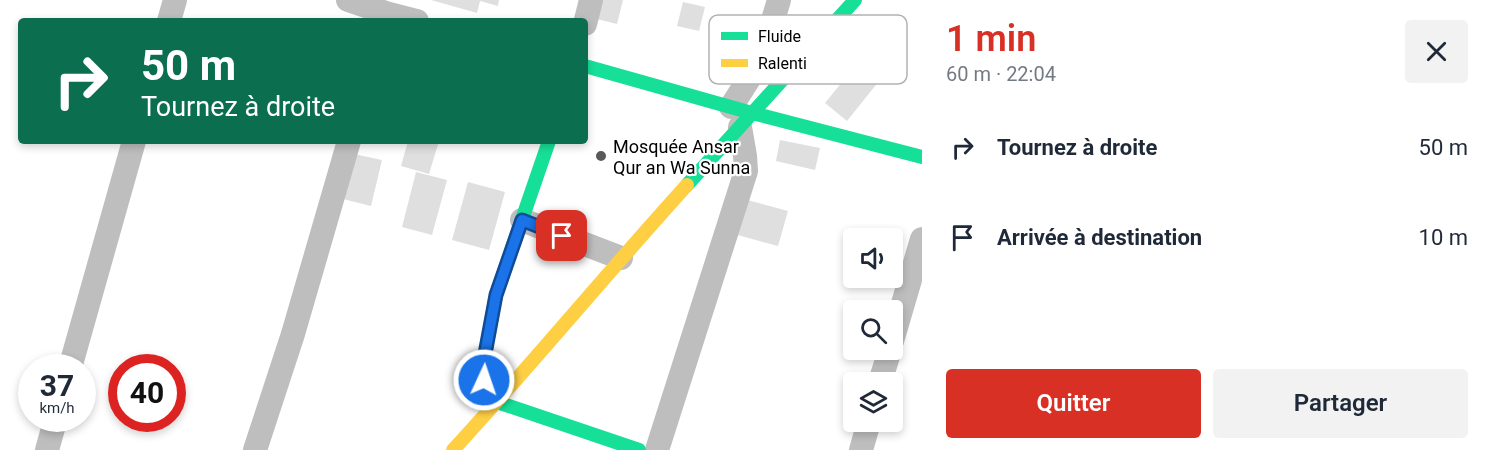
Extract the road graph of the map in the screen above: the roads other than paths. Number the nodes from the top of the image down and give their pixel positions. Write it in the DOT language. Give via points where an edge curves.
graph roads {
  1 [pos="176,0"];
  2 [pos="348,0"];
  3 [pos="591,0"];
  4 [pos="779,0"];
  5 [pos="855,0"];
  6 [pos="386,11"];
  7 [pos="774,15"];
  8 [pos="840,15"];
  9 [pos="170,18"];
  10 [pos="408,18"];
  11 [pos="586,18"];
  12 [pos="588,67"];
  13 [pos="752,84"];
  14 [pos="772,84"];
  15 [pos="741,116"];
  16 [pos="134,144"];
  17 [pos="348,144"];
  18 [pos="548,144"];
  19 [pos="922,157"];
  20 [pos="522,220"];
  21 [pos="922,239"];
  22 [pos="621,258"];
  23 [pos="903,304"];
  24 [pos="74,354"];
  25 [pos="497,402"];
  26 [pos="52,432"];
  27 [pos="866,432"];
  28 [pos="47,450"];
  29 [pos="255,450"];
  30 [pos="453,450"];
  31 [pos="639,450"];
  32 [pos="657,450"];
  33 [pos="861,450"];
  1 -- 9 [label="street"];
  2 -- 6 [label="street"];
  3 -- 11 [label="street"];
  4 -- 7 [label="street"];
  5 -- 8 [label="street"];
  6 -- 10 [label="street"];
  12 -- 15 [label="street"];
  13 -- 15 [label="street"];
  14 -- 15 [label="street"];
  15 -- 19 [label="street"];
  15 -- 22 [label="street"];
  15 -- 32 [label="street" via="746,171"];
  16 -- 24 [label="street"];
  17 -- 29 [label="street"];
  18 -- 20 [label="street"];
  20 -- 22 [label="street"];
  20 -- 25 [label="street" via="496,295 485,354 484,380"];
  21 -- 23 [label="street"];
  22 -- 25 [label="street"];
  25 -- 30 [label="street"];
  25 -- 31 [label="street"];
  26 -- 28 [label="street"];
  27 -- 33 [label="street"];
}
